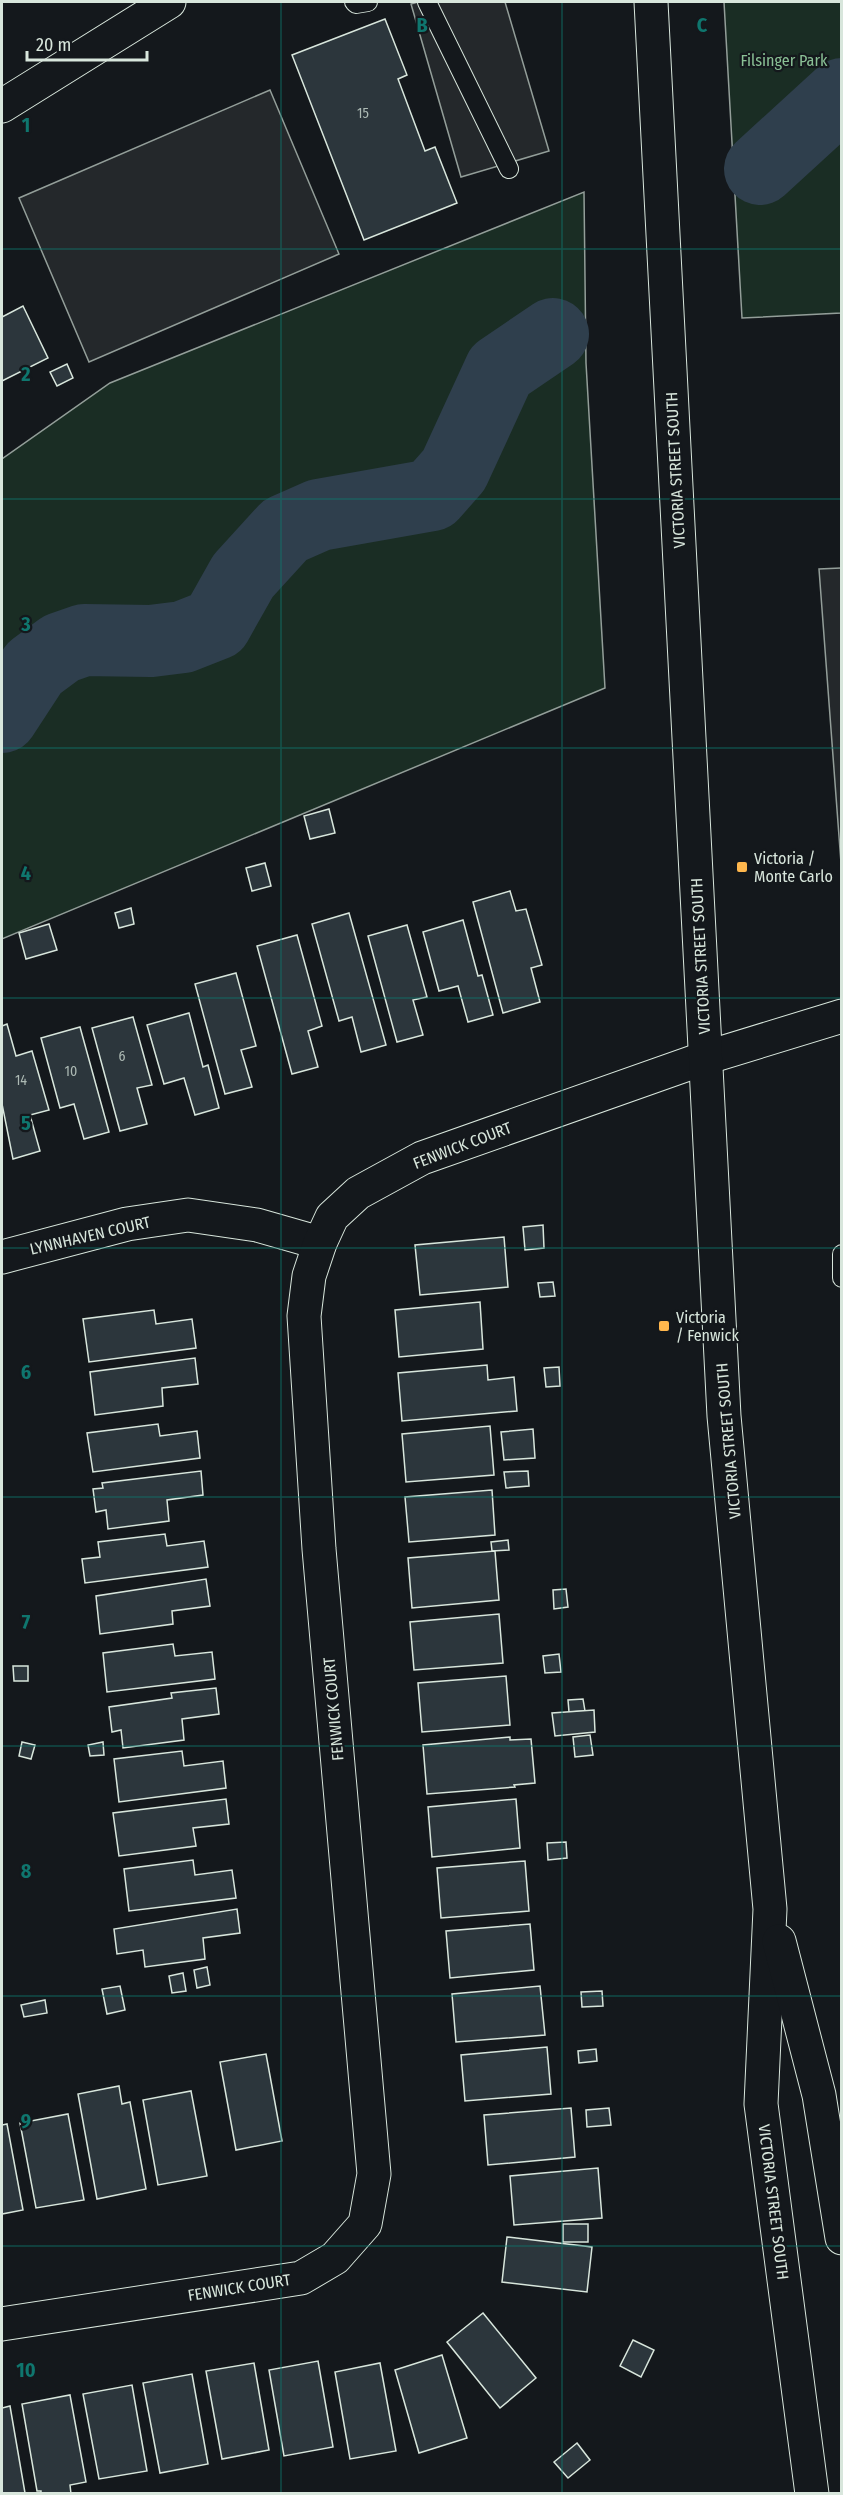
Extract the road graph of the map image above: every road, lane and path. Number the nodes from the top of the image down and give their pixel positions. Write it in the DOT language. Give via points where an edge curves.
graph roads {
  1 [pos="169,2"];
  2 [pos="354,2"];
  3 [pos="368,2"];
  4 [pos="427,2"];
  5 [pos="651,2"];
  6 [pos="2,106"];
  7 [pos="509,168"];
  8 [pos="842,1016"];
  9 [pos="705,1058"];
  10 [pos="320,1243"];
  11 [pos="842,1254"];
  12 [pos="2,1257"];
  13 [pos="842,1278"];
  14 [pos="770,1909"];
  15 [pos="842,2238"];
  16 [pos="2,2324"];
  17 [pos="812,2493"];
  1 -- 6 [label="main road"];
  2 -- 3 [label="lane"];
  4 -- 7 [label="lane"];
  5 -- 9 [label="main road, VICTORIA STREET SOUTH"];
  8 -- 9 [label="main road, FENWICK COURT"];
  9 -- 10 [label="main road, FENWICK COURT" via="422,1158 358,1193 332,1217"];
  9 -- 14 [label="main road, VICTORIA STREET SOUTH" via="724,1416"];
  10 -- 12 [label="main road, LYNNHAVEN COURT" via="257,1225 188,1215 127,1224"];
  10 -- 16 [label="main road, FENWICK COURT" via="309,1276 304,1316 319,1549 374,2174 365,2224 335,2258 301,2277"];
  11 -- 13 [label="lane"];
  14 -- 15 [label="main road, VICTORIA STREET SOUTH" via="819,2096"];
  14 -- 17 [label="main road, VICTORIA STREET SOUTH" via="761,2104"];
}
